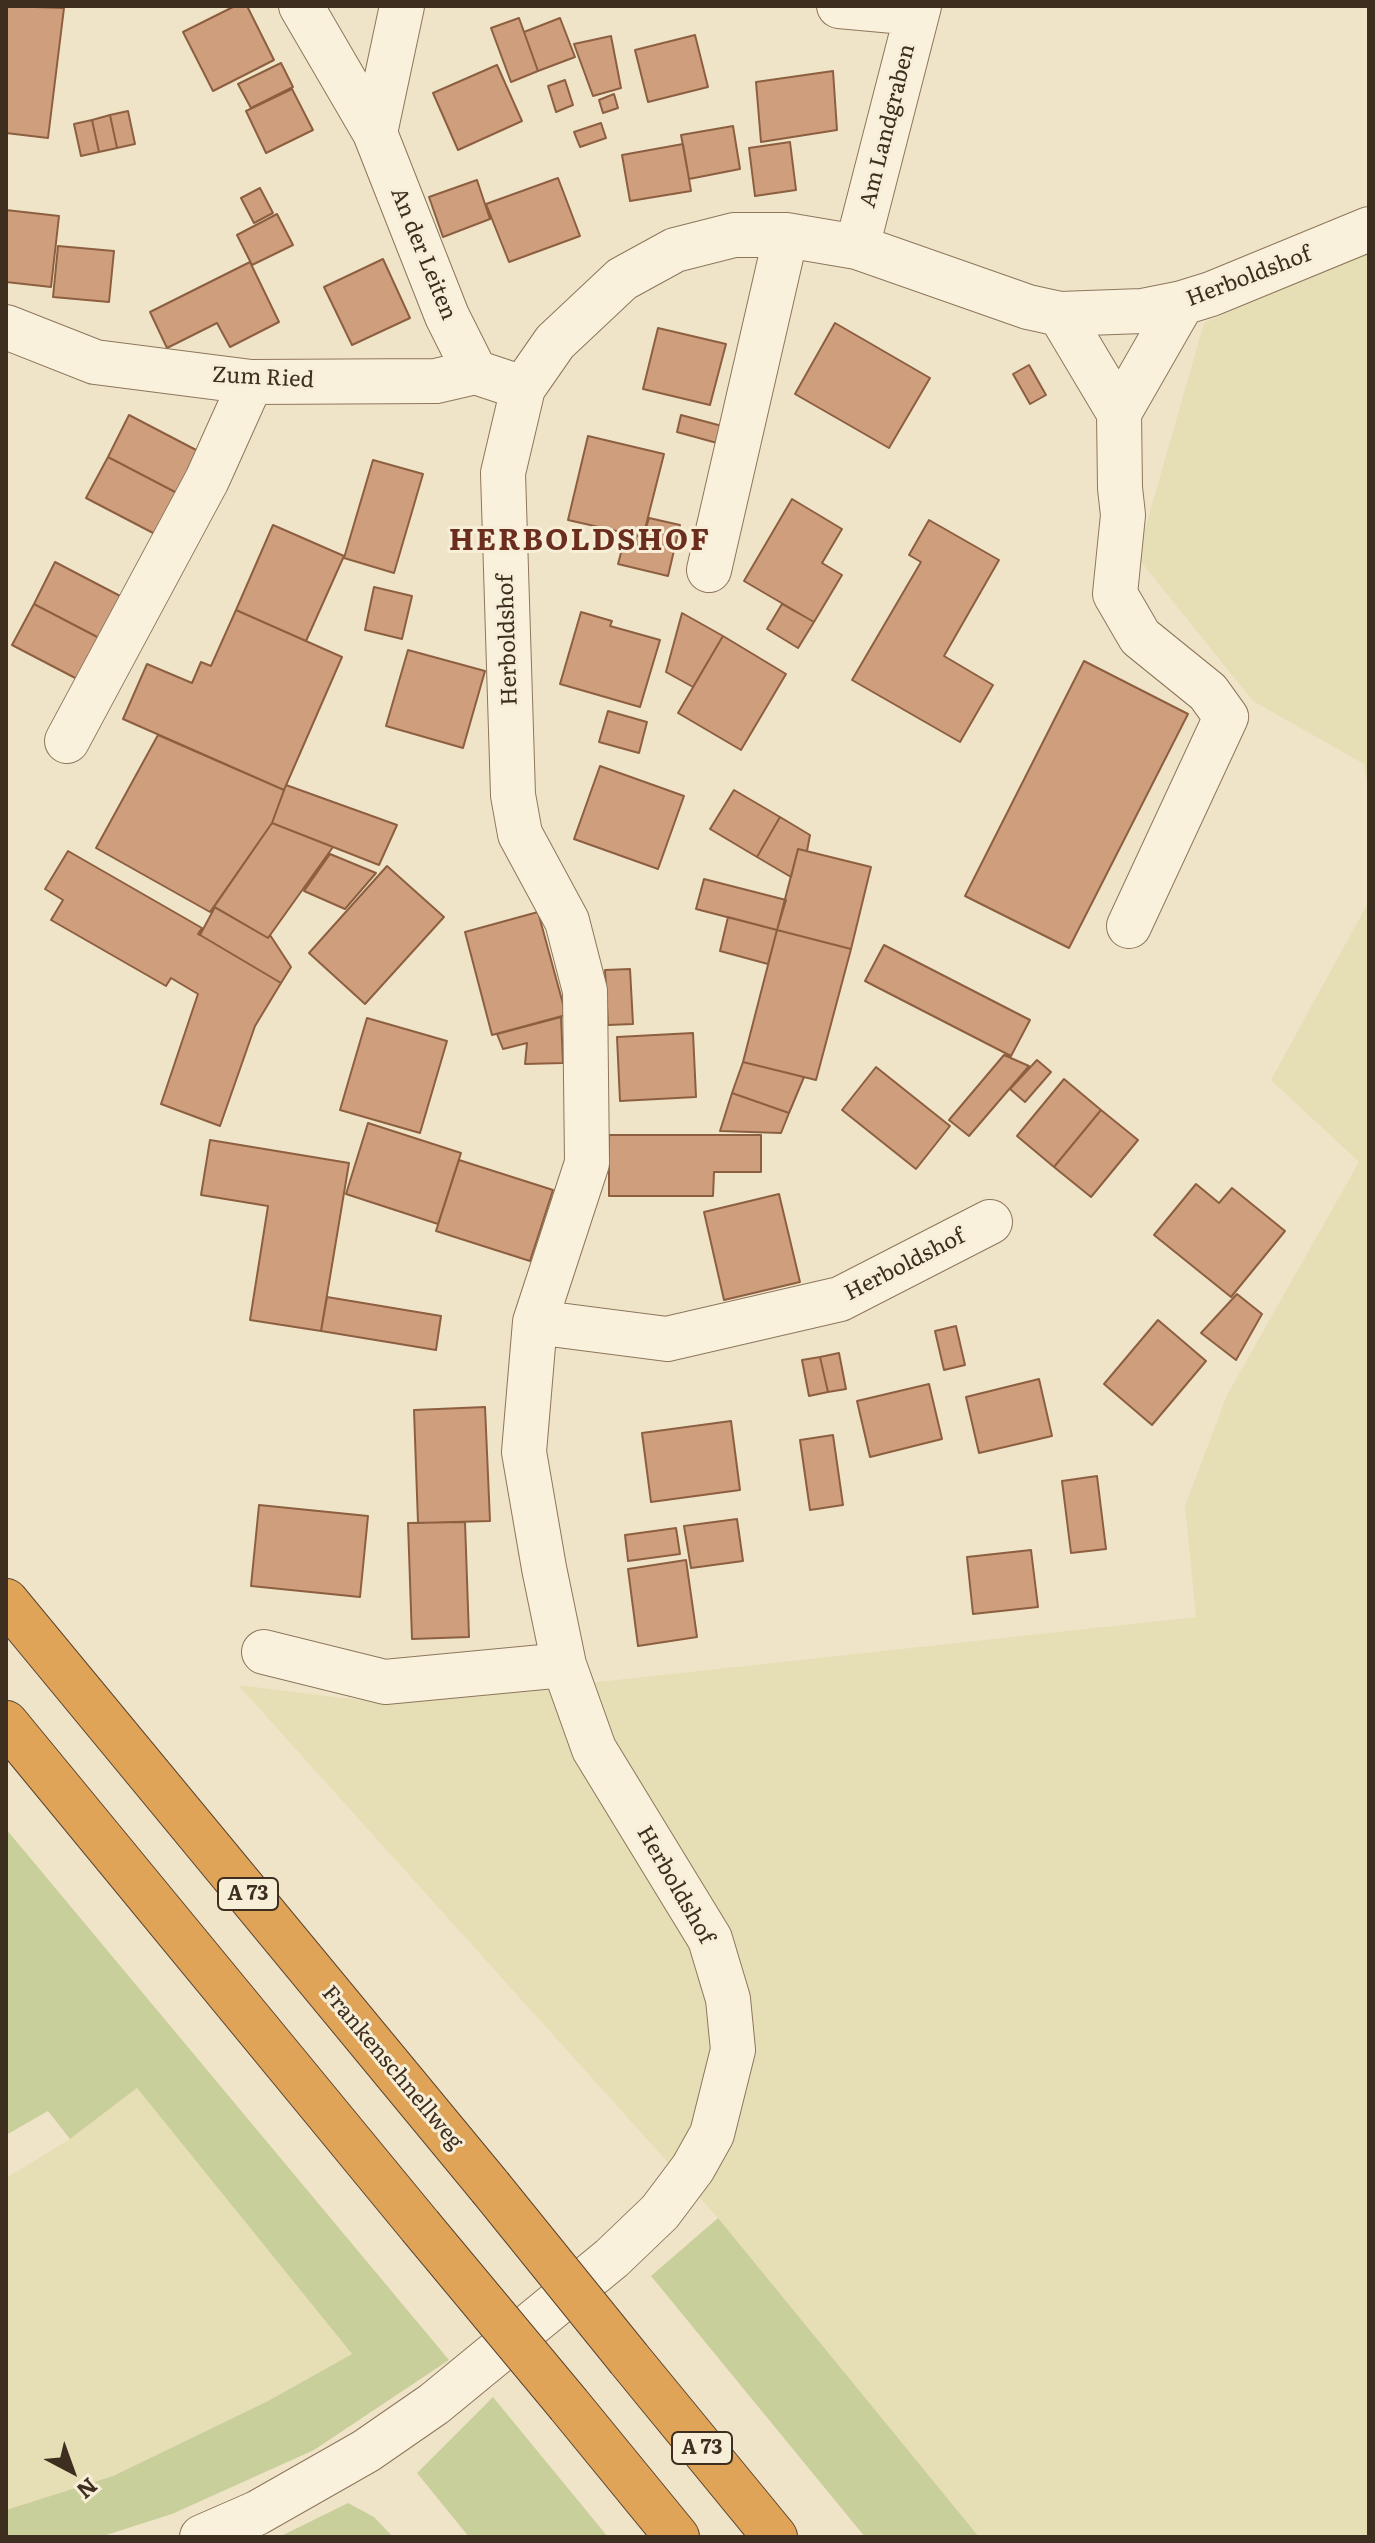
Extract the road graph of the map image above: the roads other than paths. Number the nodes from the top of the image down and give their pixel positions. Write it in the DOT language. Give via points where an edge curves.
graph roads {
  1 [pos="301,6"];
  2 [pos="402,6"];
  3 [pos="839,6"];
  4 [pos="918,10"];
  5 [pos="375,133"];
  6 [pos="1369,229"];
  7 [pos="786,235"];
  8 [pos="857,247"];
  9 [pos="1182,303"];
  10 [pos="1060,314"];
  11 [pos="6,327"];
  12 [pos="475,372"];
  13 [pos="251,382"];
  14 [pos="523,388"];
  15 [pos="1119,413"];
  16 [pos="709,570"];
  17 [pos="67,741"];
  18 [pos="1129,926"];
  19 [pos="990,1222"];
  20 [pos="535,1322"];
  21 [pos="6,1601"];
  22 [pos="264,1652"];
  23 [pos="564,1665"];
  24 [pos="6,1723"];
  25 [pos="202,2537"];
  26 [pos="677,2537"];
  27 [pos="775,2537"];
  1 -- 5 [label="street, An der Leiten"];
  2 -- 5 [label="street"];
  3 -- 4 [label="street"];
  4 -- 8 [label="street, Am Landgraben"];
  5 -- 12 [label="street, An der Leiten" via="447,316"];
  6 -- 9 [label="street, Herboldshof"];
  7 -- 8 [label="street, Herboldshof"];
  7 -- 14 [label="street, Herboldshof" via="734,235 675,250 622,279 555,342"];
  7 -- 16 [label="street"];
  8 -- 10 [label="street, Herboldshof"];
  9 -- 10 [label="street, Herboldshof" via="1142,311"];
  9 -- 15 [label="street"];
  10 -- 15 [label="street"];
  11 -- 13 [label="street, Zum Ried" via="95,362"];
  12 -- 13 [label="street, Zum Ried" via="436,381"];
  12 -- 14 [label="street"];
  13 -- 17 [label="street" via="207,480"];
  14 -- 20 [label="street, Herboldshof" via="503,473 513,795 520,834 567,921 585,991 587,1163"];
  15 -- 18 [label="street" via="1123,515 1115,594 1140,637 1208,692 1226,717"];
  19 -- 20 [label="street, Herboldshof" via="840,1299 667,1339"];
  20 -- 23 [label="street, Herboldshof" via="524,1452"];
  21 -- 27 [label="highway, Frankenschnellweg / A 73, bridge"];
  22 -- 23 [label="street" via="385,1682"];
  23 -- 25 [label="street, Herboldshof" via="594,1749 710,1939 728,1999 733,2050 712,2134 660,2212 434,2404 366,2451 257,2513"];
  24 -- 26 [label="highway, bridge"];
}
